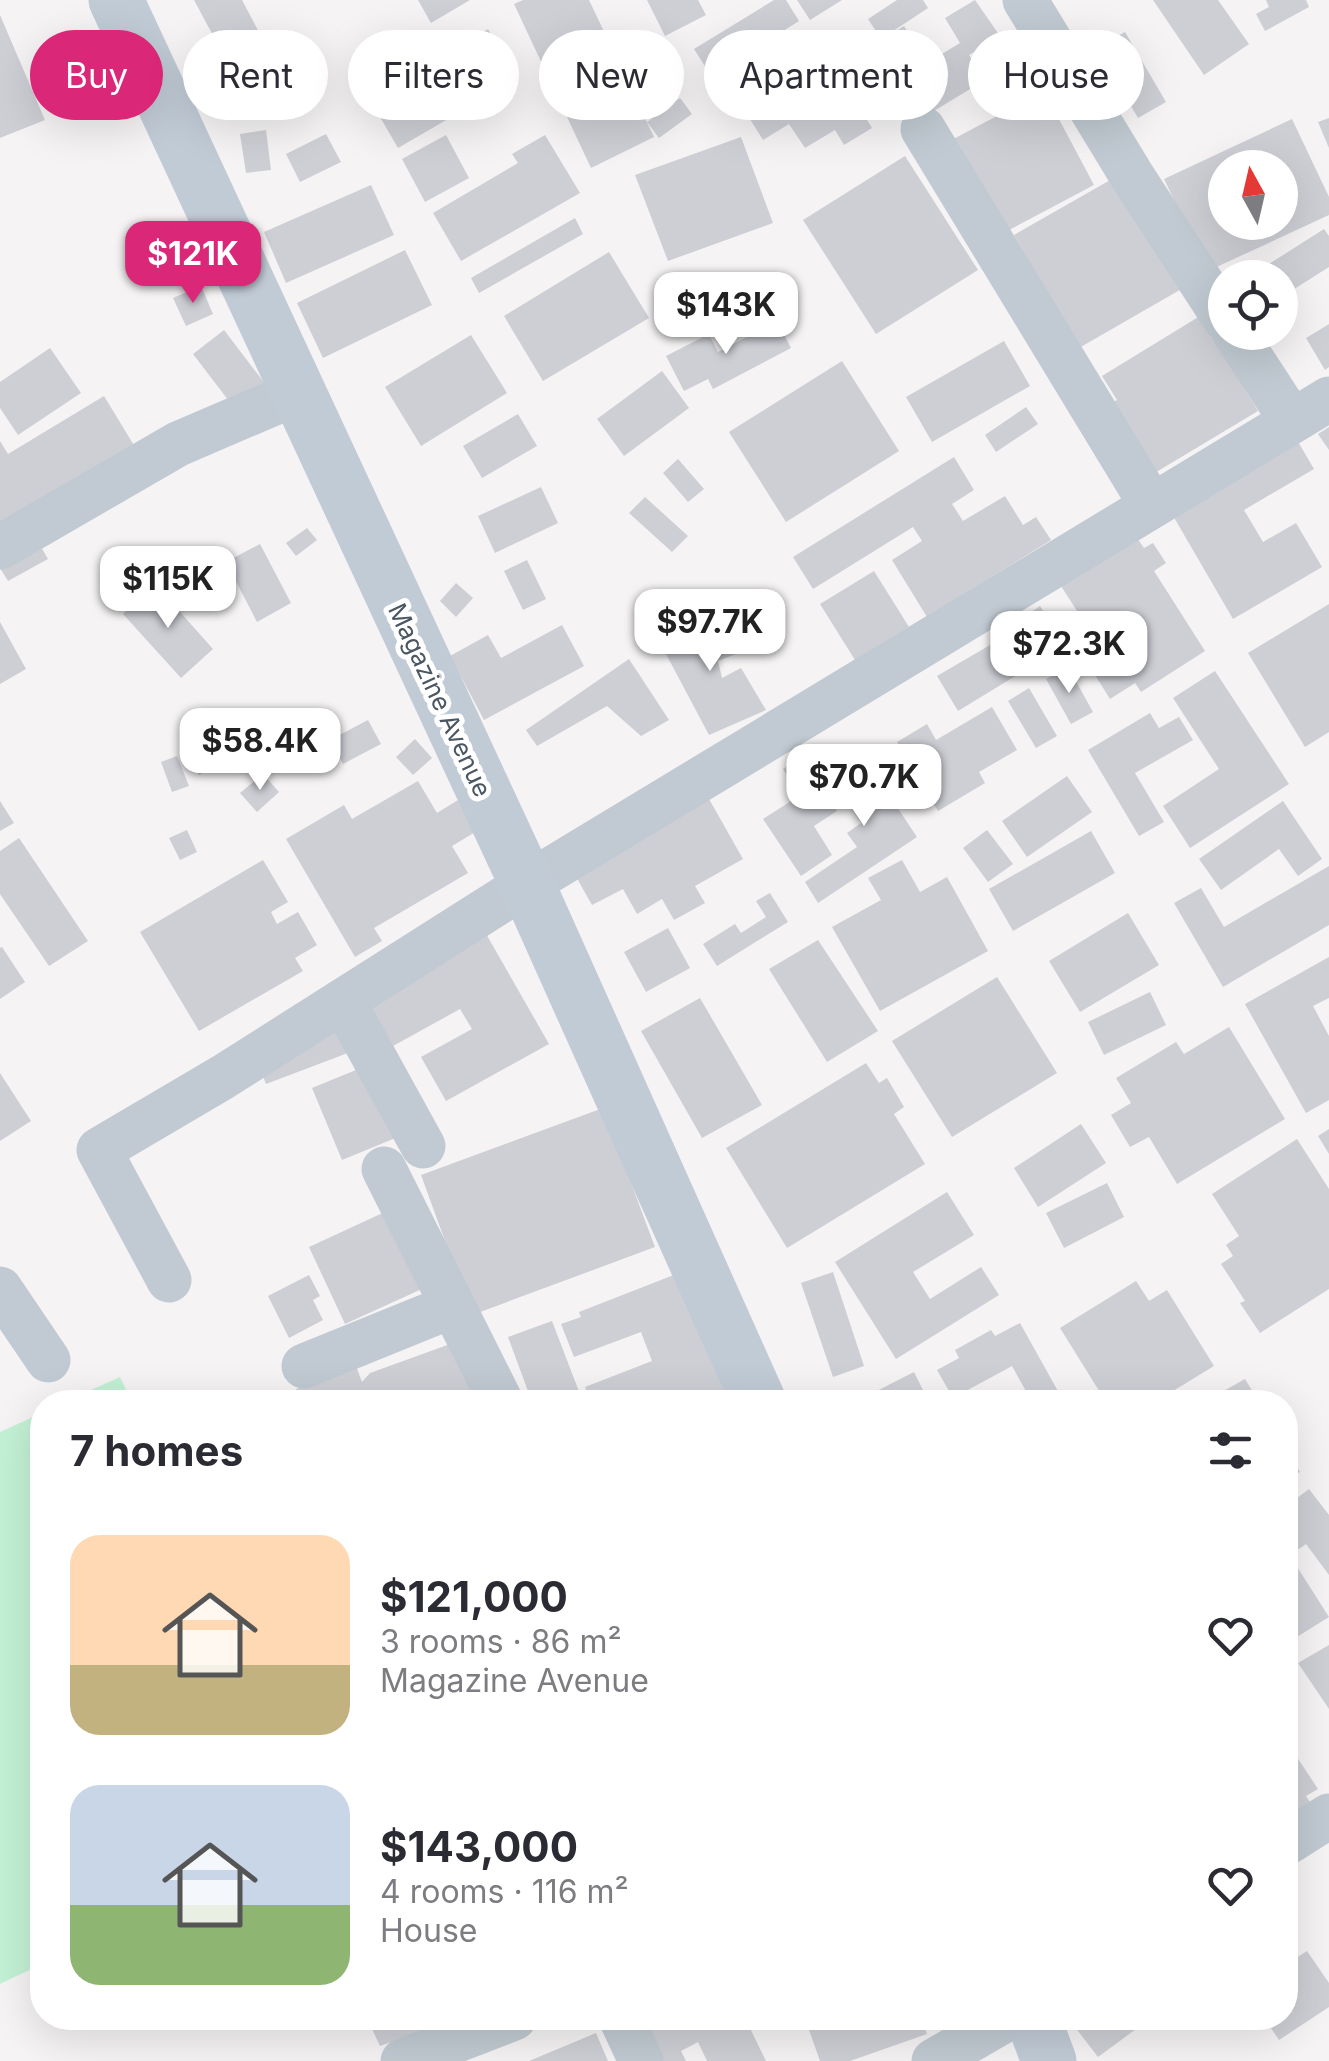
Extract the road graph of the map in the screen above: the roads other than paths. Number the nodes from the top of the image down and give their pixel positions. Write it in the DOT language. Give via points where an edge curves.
graph roads {
  1 [pos="116,0"];
  2 [pos="1024,0"];
  3 [pos="924,129"];
  4 [pos="1208,292"];
  5 [pos="1252,350"];
  6 [pos="297,392"];
  7 [pos="1310,410"];
  8 [pos="1152,506"];
  9 [pos="0,547"];
  10 [pos="527,884"];
  11 [pos="343,1001"];
  12 [pos="422,1146"];
  13 [pos="384,1168"];
  14 [pos="169,1280"];
  15 [pos="0,1289"];
  16 [pos="452,1306"];
  17 [pos="48,1360"];
  18 [pos="304,1366"];
  19 [pos="495,1390"];
  20 [pos="754,1390"];
  21 [pos="1329,1816"];
  22 [pos="1298,1836"];
  23 [pos="483,2030"];
  24 [pos="627,2030"];
  25 [pos="987,2030"];
  26 [pos="1038,2030"];
  27 [pos="403,2061"];
  28 [pos="641,2061"];
  29 [pos="934,2061"];
  30 [pos="1048,2061"];
  1 -- 6 [label="street, Magazine Avenue"];
  2 -- 4 [label="street"];
  3 -- 8 [label="street"];
  5 -- 7 [label="street"];
  6 -- 9 [label="street" via="178,444"];
  6 -- 10 [label="street, Magazine Avenue"];
  7 -- 8 [label="street"];
  8 -- 10 [label="street"];
  10 -- 11 [label="street"];
  10 -- 20 [label="street, Magazine Avenue"];
  11 -- 12 [label="street"];
  11 -- 14 [label="street" via="100,1150"];
  13 -- 16 [label="street"];
  15 -- 17 [label="street"];
  16 -- 18 [label="street"];
  16 -- 19 [label="street"];
  21 -- 22 [label="street"];
  23 -- 27 [label="street"];
  24 -- 28 [label="street"];
  25 -- 29 [label="street"];
  26 -- 30 [label="street"];
}
